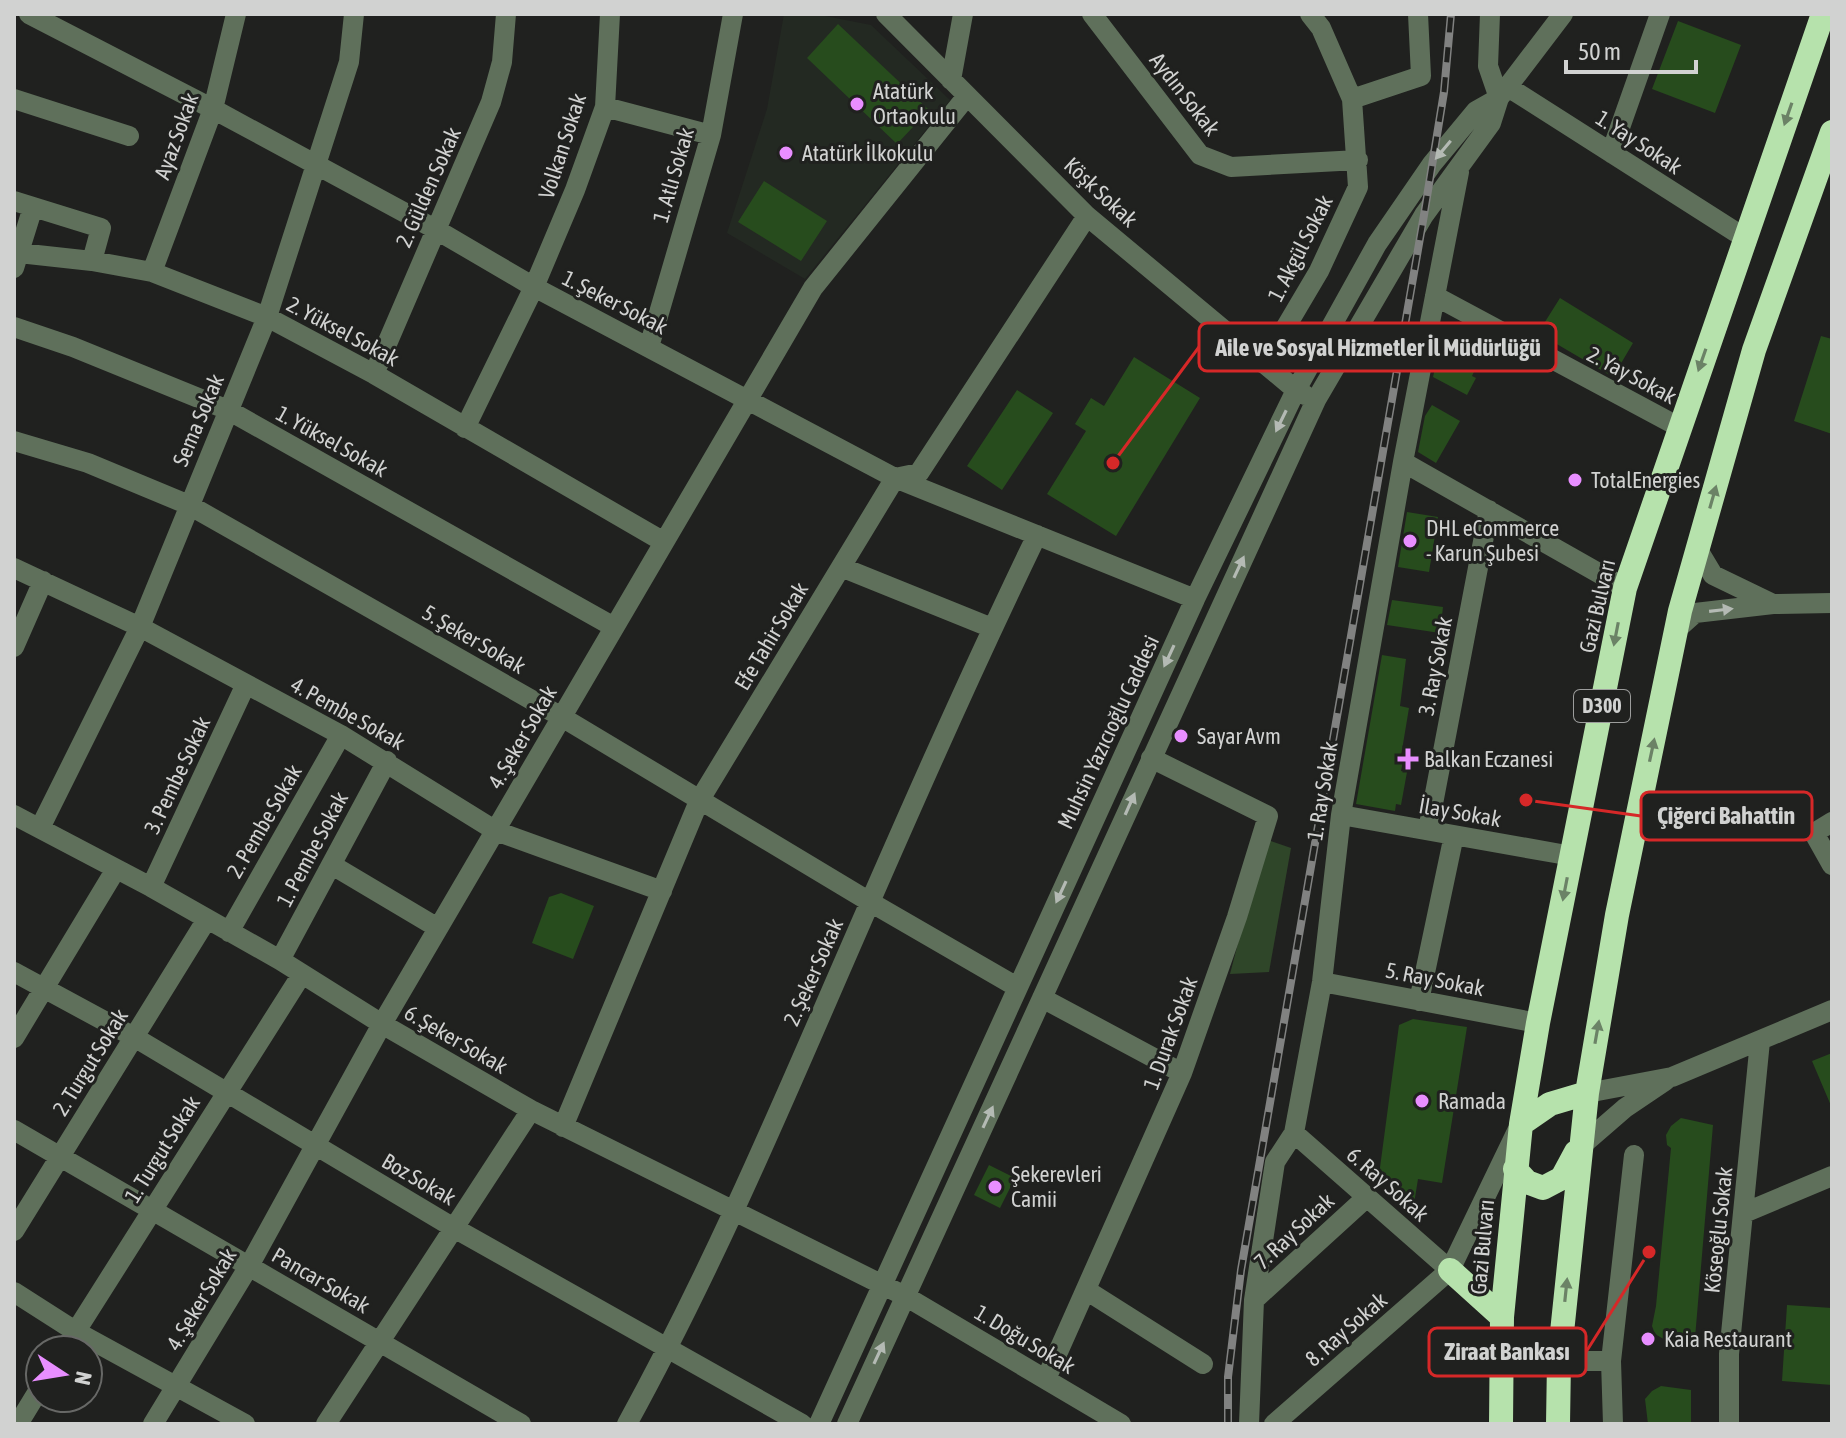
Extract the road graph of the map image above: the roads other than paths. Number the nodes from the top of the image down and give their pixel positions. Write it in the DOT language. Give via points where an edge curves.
graph roads {
  1 [pos="29,14"];
  2 [pos="236,14"];
  3 [pos="354,14"];
  4 [pos="506,14"];
  5 [pos="610,14"];
  6 [pos="733,14"];
  7 [pos="963,14"];
  8 [pos="1092,14"];
  9 [pos="1310,14"];
  10 [pos="1418,14"];
  11 [pos="1490,14"];
  12 [pos="1563,14"];
  13 [pos="1660,14"];
  14 [pos="1823,14"];
  15 [pos="886,15"];
  16 [pos="62,22"];
  17 [pos="951,80"];
  18 [pos="1504,92"];
  19 [pos="967,96"];
  20 [pos="14,99"];
  21 [pos="1352,99"];
  22 [pos="605,107"];
  23 [pos="213,109"];
  24 [pos="1832,132"];
  25 [pos="711,135"];
  26 [pos="129,136"];
  27 [pos="1611,153"];
  28 [pos="1358,160"];
  29 [pos="1460,164"];
  30 [pos="318,166"];
  31 [pos="24,204"];
  32 [pos="1087,216"];
  33 [pos="435,229"];
  34 [pos="1745,238"];
  35 [pos="16,261"];
  36 [pos="92,261"];
  37 [pos="152,272"];
  38 [pos="534,287"];
  39 [pos="1435,296"];
  40 [pos="267,317"];
  41 [pos="14,327"];
  42 [pos="649,347"];
  43 [pos="1264,364"];
  44 [pos="374,374"];
  45 [pos="1296,390"];
  46 [pos="749,399"];
  47 [pos="1316,400"];
  48 [pos="228,410"];
  49 [pos="1679,427"];
  50 [pos="465,428"];
  51 [pos="14,441"];
  52 [pos="1403,462"];
  53 [pos="895,478"];
  54 [pos="189,505"];
  55 [pos="1489,510"];
  56 [pos="1037,535"];
  57 [pos="664,542"];
  58 [pos="1698,550"];
  59 [pos="841,567"];
  60 [pos="14,568"];
  61 [pos="43,581"];
  62 [pos="1625,588"];
  63 [pos="1195,599"];
  64 [pos="1831,601"];
  65 [pos="1773,604"];
  66 [pos="140,627"];
  67 [pos="614,627"];
  68 [pos="992,628"];
  69 [pos="1676,630"];
  70 [pos="14,647"];
  71 [pos="246,684"];
  72 [pos="560,716"];
  73 [pos="341,735"];
  74 [pos="1151,758"];
  75 [pos="387,761"];
  76 [pos="699,801"];
  77 [pos="14,815"];
  78 [pos="1341,815"];
  79 [pos="1832,822"];
  80 [pos="40,828"];
  81 [pos="1428,830"];
  82 [pos="496,831"];
  83 [pos="1454,835"];
  84 [pos="1572,856"];
  85 [pos="332,865"];
  86 [pos="1832,865"];
  87 [pos="116,869"];
  88 [pos="151,887"];
  89 [pos="662,891"];
  90 [pos="870,902"];
  91 [pos="207,919"];
  92 [pos="438,928"];
  93 [pos="229,932"];
  94 [pos="280,960"];
  95 [pos="14,972"];
  96 [pos="302,974"];
  97 [pos="1322,982"];
  98 [pos="1017,987"];
  99 [pos="45,988"];
  100 [pos="1042,998"];
  101 [pos="1419,1001"];
  102 [pos="1832,1010"];
  103 [pos="1538,1023"];
  104 [pos="382,1024"];
  105 [pos="134,1037"];
  106 [pos="14,1038"];
  107 [pos="1760,1041"];
  108 [pos="1182,1073"];
  109 [pos="1672,1077"];
  110 [pos="1587,1093"];
  111 [pos="226,1094"];
  112 [pos="531,1110"];
  113 [pos="1521,1124"];
  114 [pos="563,1127"];
  115 [pos="14,1130"];
  116 [pos="1294,1133"];
  117 [pos="316,1147"];
  118 [pos="1580,1147"];
  119 [pos="1634,1155"];
  120 [pos="60,1157"];
  121 [pos="1515,1169"];
  122 [pos="1832,1176"];
  123 [pos="1367,1197"];
  124 [pos="153,1210"];
  125 [pos="735,1213"];
  126 [pos="1744,1213"];
  127 [pos="454,1228"];
  128 [pos="14,1231"];
  129 [pos="249,1266"];
  130 [pos="1450,1270"];
  131 [pos="883,1285"];
  132 [pos="1086,1290"];
  133 [pos="14,1292"];
  134 [pos="905,1296"];
  135 [pos="1254,1300"];
  136 [pos="1502,1317"];
  137 [pos="75,1331"];
  138 [pos="73,1334"];
  139 [pos="380,1342"];
  140 [pos="668,1349"];
  141 [pos="1559,1361"];
  142 [pos="1611,1361"];
  143 [pos="1203,1364"];
  144 [pos="1046,1379"];
  145 [pos="176,1387"];
  146 [pos="153,1424"];
  147 [pos="245,1424"];
  148 [pos="326,1424"];
  149 [pos="521,1424"];
  150 [pos="627,1424"];
  151 [pos="802,1424"];
  152 [pos="819,1424"];
  153 [pos="847,1424"];
  154 [pos="1121,1424"];
  155 [pos="1249,1424"];
  156 [pos="1274,1424"];
  157 [pos="1501,1424"];
  158 [pos="1558,1424"];
  159 [pos="1613,1424"];
  160 [pos="1729,1424"];
  1 -- 16 [label="street, 1. Şeker Sokak"];
  2 -- 23 [label="street, Ayaz Sokak"];
  3 -- 30 [label="street, Sema Sokak" via="349,62"];
  4 -- 33 [label="street, 2. Gülden Sokak" via="502,62 491,102"];
  5 -- 22 [label="street, Volkan Sokak"];
  6 -- 25 [label="street, 1. Atlı Sokak"];
  7 -- 17 [label="street"];
  8 -- 28 [label="street, Aydın Sokak" via="1200,155 1231,167"];
  9 -- 21 [label="street, 1. Akgül Sokak"];
  10 -- 21 [label="street" via="1421,76"];
  11 -- 18 [label="street" via="1488,66"];
  12 -- 18 [label="street, Muhsin Yazıcıoğlu Caddesi"];
  13 -- 27 [label="street"];
  14 -- 34 [label="highway, Gazi Bulvarı / D300, one-way"];
  15 -- 17 [label="street, Köşk Sokak"];
  16 -- 23 [label="street, 1. Şeker Sokak"];
  17 -- 19 [label="street, Köşk Sokak"];
  18 -- 27 [label="street, 1. Yay Sokak"];
  18 -- 29 [label="street, Muhsin Yazıcıoğlu Caddesi" via="1491,123"];
  18 -- 45 [label="street, Muhsin Yazıcıoğlu Caddesi, one-way" via="1476,111 1432,164 1377,244"];
  19 -- 32 [label="street, Köşk Sokak"];
  19 -- 46 [label="street, 4. Şeker Sokak" via="813,288"];
  20 -- 26 [label="street"];
  21 -- 28 [label="street, 1. Akgül Sokak"];
  22 -- 25 [label="street"];
  22 -- 38 [label="street, Volkan Sokak"];
  23 -- 30 [label="street, 1. Şeker Sokak"];
  23 -- 37 [label="street, Ayaz Sokak"];
  58 -- 24 [label="highway, D300, one-way" via="1754,350"];
  25 -- 42 [label="street, 1. Atlı Sokak"];
  27 -- 34 [label="street, 1. Yay Sokak"];
  28 -- 43 [label="street, 1. Akgül Sokak" via="1358,187 1319,271"];
  29 -- 39 [label="street, 1. Ray Sokak"];
  29 -- 47 [label="street, Muhsin Yazıcıoğlu Caddesi" via="1424,215"];
  30 -- 33 [label="street, 1. Şeker Sokak"];
  30 -- 40 [label="street, Sema Sokak"];
  31 -- 35 [label="street"];
  31 -- 36 [label="street" via="101,228"];
  32 -- 43 [label="street, Köşk Sokak"];
  32 -- 53 [label="street, Efe Tahir Sokak" via="919,473"];
  33 -- 38 [label="street, 1. Şeker Sokak"];
  33 -- 44 [label="street, 2. Gülden Sokak"];
  34 -- 49 [label="highway, Gazi Bulvarı / D300, one-way"];
  35 -- 36 [label="street, 2. Yüksel Sokak"];
  36 -- 37 [label="street, 2. Yüksel Sokak"];
  37 -- 40 [label="street, 2. Yüksel Sokak"];
  38 -- 42 [label="street, 1. Şeker Sokak"];
  38 -- 50 [label="street, Volkan Sokak"];
  39 -- 49 [label="street, 2. Yay Sokak"];
  39 -- 52 [label="street, 1. Ray Sokak"];
  40 -- 44 [label="street, 2. Yüksel Sokak"];
  40 -- 48 [label="street, Sema Sokak"];
  41 -- 48 [label="street, 1. Yüksel Sokak"];
  42 -- 46 [label="street, 1. Şeker Sokak"];
  43 -- 45 [label="street, Köşk Sokak"];
  44 -- 50 [label="street, 2. Yüksel Sokak"];
  45 -- 47 [label="street, Köşk Sokak"];
  45 -- 63 [label="street, Muhsin Yazıcıoğlu Caddesi, one-way"];
  46 -- 53 [label="street, 1. Şeker Sokak"];
  46 -- 57 [label="street, 4. Şeker Sokak"];
  74 -- 47 [label="street, Muhsin Yazıcıoğlu Caddesi, one-way"];
  48 -- 54 [label="street, Sema Sokak"];
  48 -- 67 [label="street, 1. Yüksel Sokak"];
  49 -- 62 [label="highway, Gazi Bulvarı / D300"];
  50 -- 57 [label="street, 2. Yüksel Sokak"];
  51 -- 54 [label="street, 5. Şeker Sokak" via="88,463"];
  52 -- 55 [label="street"];
  52 -- 78 [label="street, 1. Ray Sokak"];
  53 -- 56 [label="street, 1. Şeker Sokak"];
  53 -- 59 [label="street, Efe Tahir Sokak"];
  54 -- 66 [label="street, Sema Sokak"];
  54 -- 72 [label="street, 5. Şeker Sokak"];
  55 -- 62 [label="street"];
  55 -- 81 [label="street, 3. Ray Sokak"];
  56 -- 63 [label="street, 1. Şeker Sokak"];
  56 -- 68 [label="street, 2. Şeker Sokak"];
  57 -- 67 [label="street, 4. Şeker Sokak"];
  58 -- 65 [label="street" via="1713,575"];
  58 -- 69 [label="highway, D300"];
  59 -- 68 [label="street"];
  59 -- 76 [label="street, Efe Tahir Sokak"];
  60 -- 61 [label="street, 4. Pembe Sokak"];
  61 -- 66 [label="street, 4. Pembe Sokak"];
  61 -- 70 [label="street"];
  62 -- 84 [label="highway, Gazi Bulvarı / D300, one-way"];
  63 -- 98 [label="street, Muhsin Yazıcıoğlu Caddesi, one-way"];
  64 -- 65 [label="street"];
  69 -- 65 [label="street, one-way" via="1695,613"];
  66 -- 71 [label="street, 4. Pembe Sokak"];
  66 -- 80 [label="street, Sema Sokak"];
  67 -- 72 [label="street, 4. Şeker Sokak"];
  68 -- 90 [label="street, 2. Şeker Sokak"];
  110 -- 69 [label="highway, D300, one-way" via="1617,915"];
  71 -- 73 [label="street, 4. Pembe Sokak"];
  71 -- 88 [label="street, 3. Pembe Sokak"];
  72 -- 76 [label="street, 5. Şeker Sokak"];
  72 -- 82 [label="street, 4. Şeker Sokak"];
  73 -- 75 [label="street, 4. Pembe Sokak"];
  73 -- 93 [label="street, 2. Pembe Sokak"];
  100 -- 74 [label="street, Muhsin Yazıcıoğlu Caddesi, one-way"];
  74 -- 108 [label="street, 1. Durak Sokak" via="1268,816"];
  75 -- 82 [label="street, 4. Pembe Sokak"];
  75 -- 85 [label="street, 1. Pembe Sokak"];
  76 -- 89 [label="street, Efe Tahir Sokak"];
  76 -- 90 [label="street, 5. Şeker Sokak"];
  77 -- 80 [label="street, 6. Şeker Sokak"];
  78 -- 81 [label="street, İlay Sokak"];
  78 -- 97 [label="street, 1. Ray Sokak"];
  79 -- 86 [label="street" via="1814,833"];
  80 -- 87 [label="street, 6. Şeker Sokak"];
  81 -- 83 [label="street, İlay Sokak"];
  82 -- 89 [label="street, 4. Pembe Sokak"];
  82 -- 92 [label="street, 4. Şeker Sokak"];
  83 -- 84 [label="street, İlay Sokak"];
  83 -- 101 [label="street"];
  84 -- 103 [label="highway, Gazi Bulvarı / D300, one-way"];
  85 -- 92 [label="street"];
  85 -- 94 [label="street, 1. Pembe Sokak"];
  87 -- 88 [label="street, 6. Şeker Sokak"];
  87 -- 99 [label="street"];
  88 -- 91 [label="street, 6. Şeker Sokak"];
  89 -- 114 [label="street, Efe Tahir Sokak"];
  90 -- 98 [label="street, 5. Şeker Sokak"];
  90 -- 125 [label="street, 2. Şeker Sokak"];
  91 -- 93 [label="street, 6. Şeker Sokak"];
  91 -- 105 [label="street, 2. Turgut Sokak"];
  92 -- 104 [label="street, 4. Şeker Sokak"];
  93 -- 94 [label="street, 6. Şeker Sokak"];
  94 -- 96 [label="street, 6. Şeker Sokak"];
  95 -- 99 [label="street, Boz Sokak"];
  96 -- 104 [label="street, 6. Şeker Sokak"];
  96 -- 111 [label="street, 1. Turgut Sokak"];
  97 -- 101 [label="street, 5. Ray Sokak"];
  97 -- 116 [label="street, 1. Ray Sokak"];
  98 -- 131 [label="street, Muhsin Yazıcıoğlu Caddesi"];
  99 -- 105 [label="street, Boz Sokak"];
  99 -- 106 [label="street"];
  100 -- 108 [label="street"];
  134 -- 100 [label="street, Muhsin Yazıcıoğlu Caddesi, one-way"];
  101 -- 103 [label="street, 5. Ray Sokak"];
  102 -- 107 [label="street"];
  103 -- 113 [label="highway, Gazi Bulvarı / D300"];
  104 -- 112 [label="street, 6. Şeker Sokak"];
  104 -- 117 [label="street, 4. Şeker Sokak"];
  105 -- 111 [label="street, Boz Sokak"];
  105 -- 120 [label="street, 2. Turgut Sokak"];
  107 -- 109 [label="street"];
  107 -- 126 [label="street, Köseoğlu Sokak"];
  108 -- 132 [label="street, 1. Durak Sokak"];
  109 -- 110 [label="street"];
  109 -- 118 [label="street"];
  110 -- 113 [label="highway" via="1550,1104"];
  110 -- 118 [label="highway, D300"];
  111 -- 117 [label="street, Boz Sokak"];
  111 -- 124 [label="street, 1. Turgut Sokak"];
  112 -- 114 [label="street, 6. Şeker Sokak"];
  112 -- 127 [label="street"];
  113 -- 121 [label="highway, Gazi Bulvarı / D300"];
  113 -- 130 [label="street"];
  114 -- 125 [label="street, 6. Şeker Sokak"];
  115 -- 120 [label="street, Pancar Sokak"];
  116 -- 123 [label="street, 6. Ray Sokak"];
  116 -- 135 [label="street, 1. Ray Sokak" via="1275,1162"];
  117 -- 127 [label="street, Boz Sokak"];
  117 -- 129 [label="street, 4. Şeker Sokak"];
  118 -- 121 [label="highway" via="1562,1178 1543,1188 1527,1182"];
  141 -- 118 [label="highway, D300, one-way"];
  119 -- 142 [label="street"];
  120 -- 124 [label="street, Pancar Sokak"];
  120 -- 128 [label="street, 2. Turgut Sokak"];
  121 -- 136 [label="highway, Gazi Bulvarı / D300"];
  122 -- 126 [label="street"];
  123 -- 130 [label="street, 6. Ray Sokak"];
  123 -- 135 [label="street, 7. Ray Sokak"];
  124 -- 129 [label="street, Pancar Sokak"];
  124 -- 137 [label="street, 1. Turgut Sokak"];
  125 -- 131 [label="street, 6. Şeker Sokak"];
  125 -- 140 [label="street, 2. Şeker Sokak"];
  126 -- 160 [label="street, Köseoğlu Sokak" via="1729,1354"];
  127 -- 139 [label="street"];
  127 -- 140 [label="street, Boz Sokak"];
  129 -- 139 [label="street, Pancar Sokak"];
  129 -- 145 [label="street, 4. Şeker Sokak"];
  130 -- 136 [label="highway"];
  130 -- 156 [label="street, 8. Ray Sokak"];
  131 -- 134 [label="street, 1. Doğu Sokak"];
  131 -- 152 [label="street, Muhsin Yazıcıoğlu Caddesi"];
  132 -- 143 [label="street"];
  132 -- 144 [label="street, 1. Durak Sokak"];
  133 -- 137 [label="street"];
  134 -- 144 [label="street, 1. Doğu Sokak"];
  153 -- 134 [label="street, Muhsin Yazıcıoğlu Caddesi, one-way"];
  135 -- 155 [label="street, 1. Ray Sokak"];
  136 -- 157 [label="highway, Gazi Bulvarı / D300"];
  137 -- 138 [label="street, 1. Turgut Sokak"];
  137 -- 145 [label="street"];
  139 -- 148 [label="street"];
  139 -- 149 [label="street, Pancar Sokak"];
  140 -- 150 [label="street, 2. Şeker Sokak"];
  140 -- 151 [label="street, Boz Sokak"];
  141 -- 142 [label="street"];
  141 -- 158 [label="highway, D300"];
  142 -- 159 [label="street"];
  144 -- 154 [label="street, 1. Doğu Sokak"];
  145 -- 146 [label="street, 4. Şeker Sokak"];
  145 -- 147 [label="street"];
}
